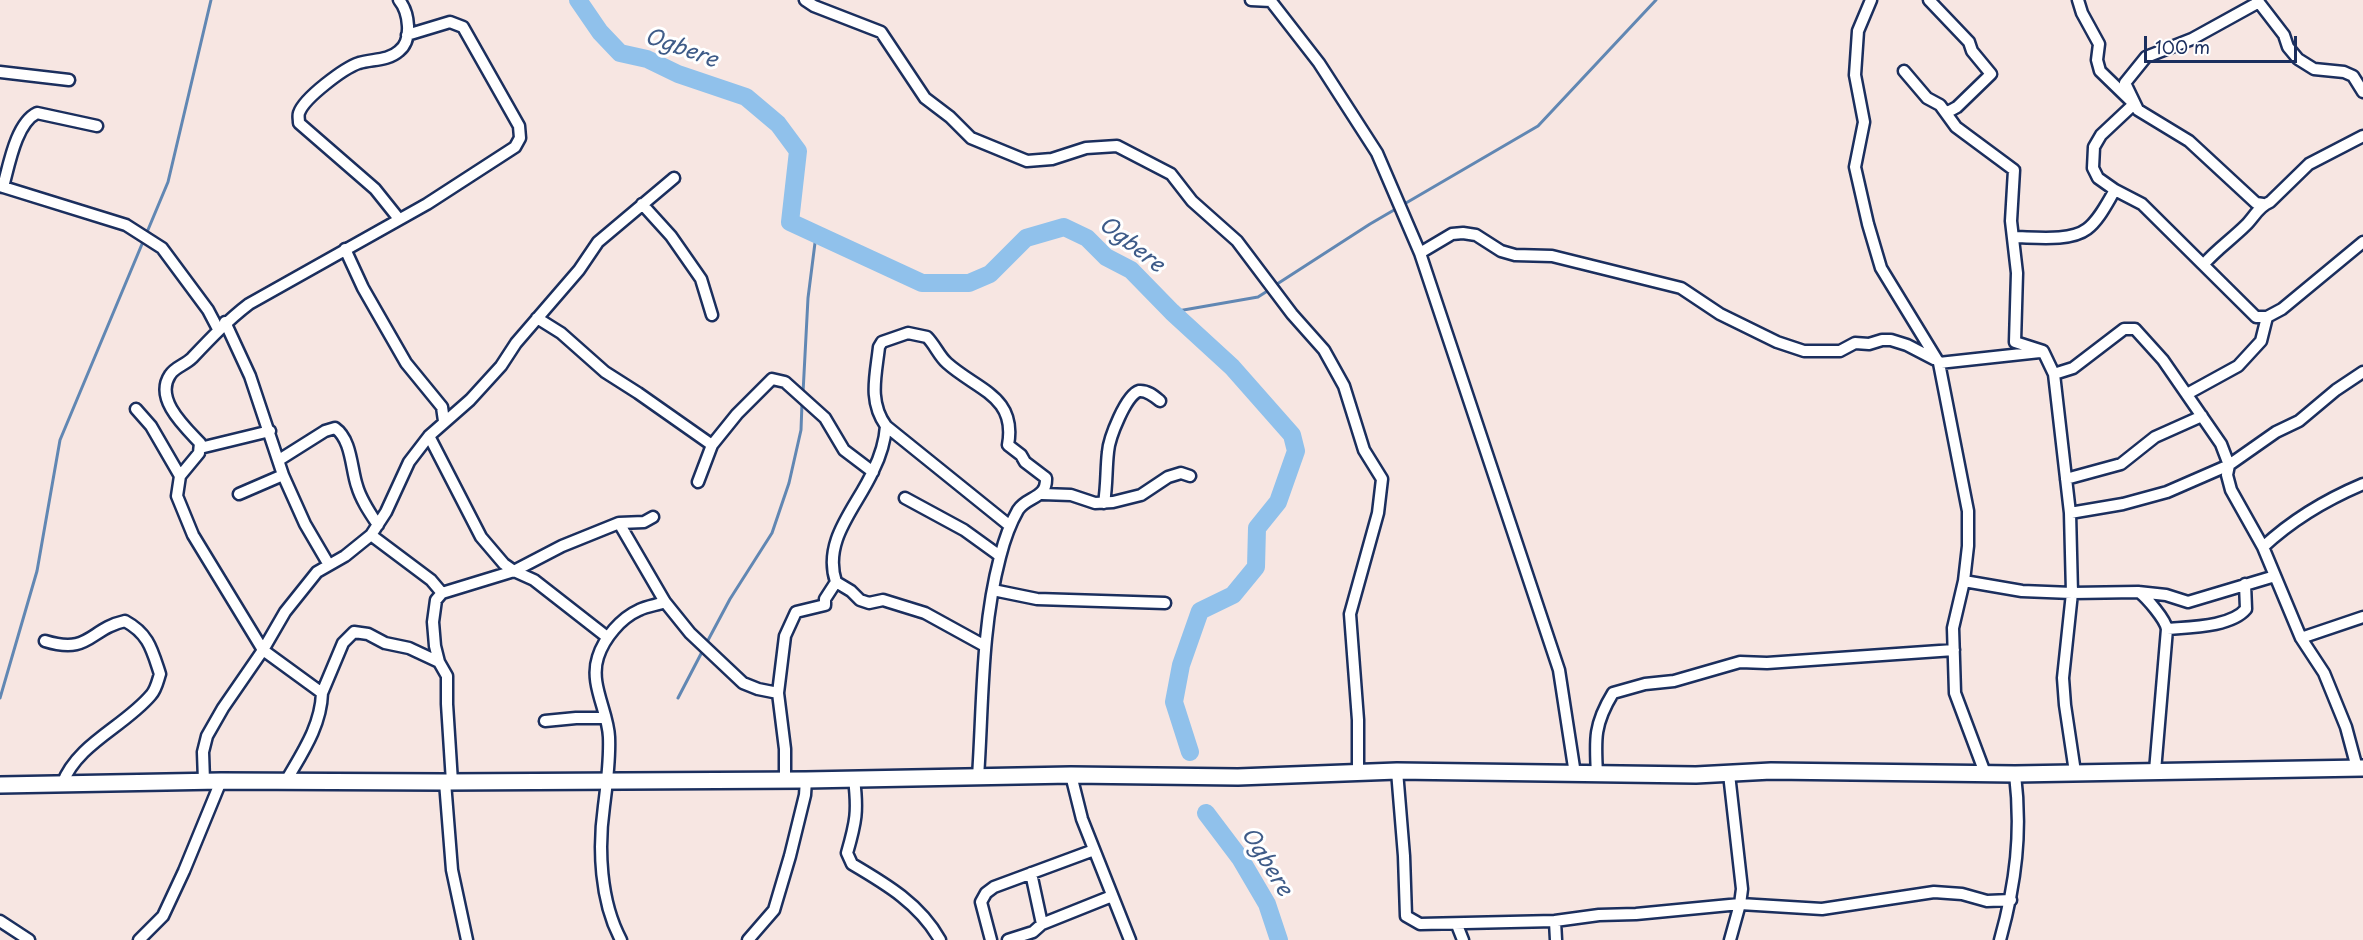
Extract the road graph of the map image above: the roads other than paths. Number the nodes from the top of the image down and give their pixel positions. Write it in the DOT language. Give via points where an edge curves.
graph roads {
  1 [pos="399,0"];
  2 [pos="805,0"];
  3 [pos="1251,0"];
  4 [pos="1871,0"];
  5 [pos="1929,0"];
  6 [pos="2078,0"];
  7 [pos="1271,1"];
  8 [pos="2258,1"];
  9 [pos="407,35"];
  10 [pos="1904,71"];
  11 [pos="0,72"];
  12 [pos="69,80"];
  13 [pos="2363,92"];
  14 [pos="2134,104"];
  15 [pos="1946,113"];
  16 [pos="98,126"];
  17 [pos="2363,136"];
  18 [pos="674,178"];
  19 [pos="1,186"];
  20 [pos="2115,190"];
  21 [pos="642,204"];
  22 [pos="2263,204"];
  23 [pos="399,219"];
  24 [pos="2013,237"];
  25 [pos="2363,242"];
  26 [pos="345,249"];
  27 [pos="1420,254"];
  28 [pos="2204,264"];
  29 [pos="712,315"];
  30 [pos="2267,317"];
  31 [pos="537,318"];
  32 [pos="222,326"];
  33 [pos="2043,351"];
  34 [pos="1939,363"];
  35 [pos="2363,372"];
  36 [pos="2055,374"];
  37 [pos="2187,394"];
  38 [pos="1160,401"];
  39 [pos="136,410"];
  40 [pos="2202,416"];
  41 [pos="444,421"];
  42 [pos="886,426"];
  43 [pos="270,431"];
  44 [pos="429,436"];
  45 [pos="712,445"];
  46 [pos="200,448"];
  47 [pos="279,460"];
  48 [pos="2229,465"];
  49 [pos="873,472"];
  50 [pos="283,475"];
  51 [pos="180,476"];
  52 [pos="1190,476"];
  53 [pos="2066,479"];
  54 [pos="698,482"];
  55 [pos="2363,484"];
  56 [pos="238,494"];
  57 [pos="1042,494"];
  58 [pos="905,498"];
  59 [pos="1104,503"];
  60 [pos="2070,513"];
  61 [pos="653,517"];
  62 [pos="619,523"];
  63 [pos="378,525"];
  64 [pos="1010,526"];
  65 [pos="371,535"];
  66 [pos="2263,547"];
  67 [pos="1000,556"];
  68 [pos="330,565"];
  69 [pos="514,572"];
  70 [pos="2275,576"];
  71 [pos="1964,581"];
  72 [pos="836,582"];
  73 [pos="2245,584"];
  74 [pos="993,590"];
  75 [pos="2138,592"];
  76 [pos="2072,593"];
  77 [pos="442,594"];
  78 [pos="665,602"];
  79 [pos="1165,603"];
  80 [pos="2363,617"];
  81 [pos="2168,629"];
  82 [pos="608,637"];
  83 [pos="2301,638"];
  84 [pos="45,641"];
  85 [pos="985,646"];
  86 [pos="263,650"];
  87 [pos="1954,650"];
  88 [pos="440,662"];
  89 [pos="322,693"];
  90 [pos="778,693"];
  91 [pos="604,718"];
  92 [pos="545,721"];
  93 [pos="2360,768"];
  94 [pos="1397,771"];
  95 [pos="2155,771"];
  96 [pos="1358,772"];
  97 [pos="2075,772"];
  98 [pos="1985,773"];
  99 [pos="1575,774"];
  100 [pos="1597,774"];
  101 [pos="1729,774"];
  102 [pos="2015,774"];
  103 [pos="1071,775"];
  104 [pos="978,777"];
  105 [pos="854,779"];
  106 [pos="609,780"];
  107 [pos="785,780"];
  108 [pos="806,780"];
  109 [pos="204,781"];
  110 [pos="221,781"];
  111 [pos="286,781"];
  112 [pos="449,782"];
  113 [pos="62,784"];
  114 [pos="0,785"];
  115 [pos="1095,850"];
  116 [pos="1031,873"];
  117 [pos="1112,896"];
  118 [pos="2012,900"];
  119 [pos="1740,904"];
  120 [pos="0,921"];
  121 [pos="1555,921"];
  122 [pos="1042,924"];
  123 [pos="1457,925"];
  124 [pos="29,940"];
  125 [pos="139,940"];
  126 [pos="467,940"];
  127 [pos="621,940"];
  128 [pos="748,940"];
  129 [pos="940,940"];
  130 [pos="991,940"];
  131 [pos="1008,940"];
  132 [pos="1130,940"];
  133 [pos="1463,940"];
  134 [pos="1556,940"];
  135 [pos="1730,940"];
  136 [pos="2000,940"];
  1 -- 9 [label="street" via="408,21"];
  2 -- 96 [label="street" via="881,32 925,98 971,138 1027,161 1052,159 1086,148 1118,146 1171,174 1192,201 1237,241 1324,350 1344,386 1364,450 1382,479 1378,513 1350,614"];
  3 -- 7 [label="street"];
  4 -- 34 [label="street" via="1858,31 1855,75 1864,122 1855,167 1881,268"];
  5 -- 15 [label="street" via="1969,42 1991,74"];
  6 -- 14 [label="street" via="2099,44 2100,71"];
  7 -- 27 [label="street" via="1319,63 1377,153"];
  8 -- 13 [label="street" via="2298,59 2314,69 2353,76"];
  8 -- 14 [label="street" via="2192,39 2146,57 2125,83"];
  9 -- 23 [label="street" via="399,52 358,63 309,98 299,113 299,123 375,189"];
  9 -- 23 [label="street" via="450,22 463,27 519,126 520,138 515,147"];
  10 -- 15 [label="street"];
  11 -- 12 [label="street"];
  14 -- 20 [label="street" via="2101,135 2094,147 2093,168 2098,178"];
  14 -- 22 [label="street" via="2157,124 2189,141 2256,203"];
  15 -- 24 [label="street" via="1956,127 2014,170"];
  16 -- 19 [label="street" via="37,113 28,117"];
  17 -- 22 [label="street" via="2309,164 2270,202"];
  18 -- 21 [label="street"];
  19 -- 32 [label="street" via="126,225 162,248"];
  20 -- 24 [label="street" via="2096,220 2081,232 2060,237"];
  20 -- 28 [label="street" via="2142,204"];
  21 -- 29 [label="street" via="671,236 701,279"];
  21 -- 31 [label="street" via="598,242"];
  22 -- 28 [label="street"];
  23 -- 26 [label="street"];
  24 -- 33 [label="street" via="2017,273 2015,342"];
  25 -- 30 [label="street"];
  26 -- 32 [label="street" via="249,304"];
  26 -- 41 [label="street" via="406,363 442,407"];
  27 -- 34 [label="street" via="1452,234 1476,235 1515,255 1552,256 1681,288 1720,314 1804,351 1840,351 1855,343 1892,340 1922,351"];
  27 -- 99 [label="street" via="1559,670"];
  28 -- 30 [label="street" via="2256,317"];
  30 -- 37 [label="street" via="2261,341 2238,366"];
  31 -- 41 [label="street" via="501,366"];
  31 -- 45 [label="street" via="561,333 605,372"];
  32 -- 43 [label="street" via="249,375"];
  32 -- 46 [label="street" via="169,376 167,388 173,414 200,442"];
  33 -- 34 [label="street"];
  33 -- 36 [label="street"];
  34 -- 71 [label="street" via="1968,511"];
  35 -- 48 [label="street" via="2300,421 2276,432"];
  36 -- 37 [label="street" via="2073,368 2124,329 2135,329"];
  36 -- 53 [label="street"];
  37 -- 40 [label="street"];
  38 -- 59 [label="street" via="1150,393 1132,395 1116,423 1108,450"];
  39 -- 51 [label="street" via="151,426"];
  40 -- 48 [label="street" via="2221,444"];
  40 -- 53 [label="street" via="2155,437 2121,464"];
  41 -- 44 [label="street"];
  42 -- 49 [label="street"];
  42 -- 57 [label="street" via="878,416 873,393 879,347 882,342 908,333 927,337 945,362 1001,403 1011,429 1008,446 1046,478"];
  42 -- 64 [label="street"];
  43 -- 46 [label="street"];
  43 -- 47 [label="street"];
  44 -- 63 [label="street" via="409,462"];
  44 -- 69 [label="street" via="481,537"];
  45 -- 49 [label="street" via="772,379 785,382 825,418 844,450"];
  45 -- 54 [label="street"];
  46 -- 51 [label="street"];
  47 -- 50 [label="street"];
  47 -- 63 [label="street" via="336,428 351,458 357,487"];
  48 -- 60 [label="street" via="2167,492"];
  48 -- 66 [label="street" via="2231,490"];
  49 -- 72 [label="street" via="836,540 831,557"];
  50 -- 56 [label="street"];
  50 -- 68 [label="street" via="305,524"];
  51 -- 86 [label="street" via="177,496 193,535"];
  52 -- 59 [label="street" via="1180,473 1141,495"];
  53 -- 60 [label="street"];
  55 -- 66 [label="street" via="2285,526"];
  57 -- 59 [label="street" via="1071,495"];
  57 -- 64 [label="street" via="1020,507"];
  58 -- 67 [label="street" via="964,530"];
  60 -- 76 [label="street"];
  61 -- 62 [label="street" via="644,522"];
  62 -- 69 [label="street" via="562,546"];
  62 -- 78 [label="street"];
  63 -- 65 [label="street"];
  64 -- 67 [label="street"];
  65 -- 68 [label="street"];
  65 -- 77 [label="street" via="431,579"];
  66 -- 70 [label="street"];
  67 -- 74 [label="street"];
  68 -- 86 [label="street" via="317,572 285,612"];
  69 -- 77 [label="street"];
  69 -- 82 [label="street" via="534,580"];
  70 -- 73 [label="street"];
  70 -- 83 [label="street"];
  71 -- 76 [label="street" via="2022,591"];
  71 -- 87 [label="street" via="1953,628"];
  72 -- 85 [label="street" via="861,600 883,600 925,613"];
  72 -- 90 [label="street" via="825,605 800,610 790,622"];
  73 -- 75 [label="street" via="2188,602"];
  73 -- 81 [label="street" via="2246,609 2241,614 2212,624"];
  74 -- 79 [label="street" via="1037,599"];
  74 -- 85 [label="street"];
  75 -- 76 [label="street"];
  75 -- 81 [label="street" via="2165,620"];
  76 -- 97 [label="street" via="2063,678"];
  77 -- 88 [label="street" via="436,600 433,622"];
  78 -- 82 [label="street" via="638,610"];
  78 -- 90 [label="street" via="690,633 743,683"];
  80 -- 83 [label="street"];
  81 -- 95 [label="street"];
  82 -- 91 [label="street" via="597,659 597,686"];
  83 -- 93 [label="street" via="2324,673"];
  84 -- 113 [label="street" via="60,646 86,643 125,621 148,640 160,674 153,694 84,751"];
  85 -- 104 [label="street"];
  86 -- 89 [label="street"];
  86 -- 109 [label="street" via="207,736"];
  87 -- 98 [label="street" via="1955,693"];
  87 -- 100 [label="street" via="1740,662 1613,693 1599,717 1595,741"];
  88 -- 89 [label="street" via="409,648 354,632 343,643"];
  88 -- 112 [label="street" via="447,676"];
  89 -- 111 [label="street" via="322,708 310,740"];
  90 -- 107 [label="street"];
  91 -- 92 [label="street"];
  91 -- 106 [label="street" via="609,735"];
  93 -- 95 [label="main road"];
  94 -- 96 [label="main road"];
  94 -- 99 [label="main road"];
  94 -- 123 [label="street" via="1406,916 1420,924"];
  95 -- 97 [label="main road"];
  96 -- 103 [label="main road" via="1238,777"];
  97 -- 102 [label="main road"];
  98 -- 101 [label="main road"];
  98 -- 102 [label="main road"];
  99 -- 100 [label="main road"];
  100 -- 101 [label="main road"];
  101 -- 119 [label="street" via="1742,889"];
  102 -- 118 [label="street" via="2019,805"];
  103 -- 104 [label="main road"];
  103 -- 115 [label="street"];
  104 -- 105 [label="main road"];
  105 -- 108 [label="main road"];
  105 -- 129 [label="street" via="856,821 848,858 910,901"];
  106 -- 107 [label="main road"];
  106 -- 112 [label="main road"];
  106 -- 127 [label="street" via="602,845 604,889"];
  107 -- 108 [label="main road"];
  108 -- 128 [label="street" via="774,910"];
  109 -- 110 [label="main road"];
  109 -- 113 [label="main road"];
  110 -- 111 [label="main road"];
  110 -- 125 [label="street" via="163,916"];
  111 -- 112 [label="main road"];
  112 -- 126 [label="street" via="452,870"];
  113 -- 114 [label="main road"];
  115 -- 116 [label="street"];
  115 -- 117 [label="street"];
  116 -- 122 [label="street"];
  116 -- 130 [label="street" via="986,893 981,902"];
  117 -- 122 [label="street"];
  117 -- 132 [label="street"];
  118 -- 119 [label="street" via="1987,901 1934,892 1822,909"];
  118 -- 136 [label="street"];
  119 -- 121 [label="street"];
  119 -- 135 [label="street"];
  120 -- 124 [label="street"];
  121 -- 123 [label="street"];
  121 -- 134 [label="street"];
  122 -- 131 [label="street"];
  123 -- 133 [label="street"];
}
